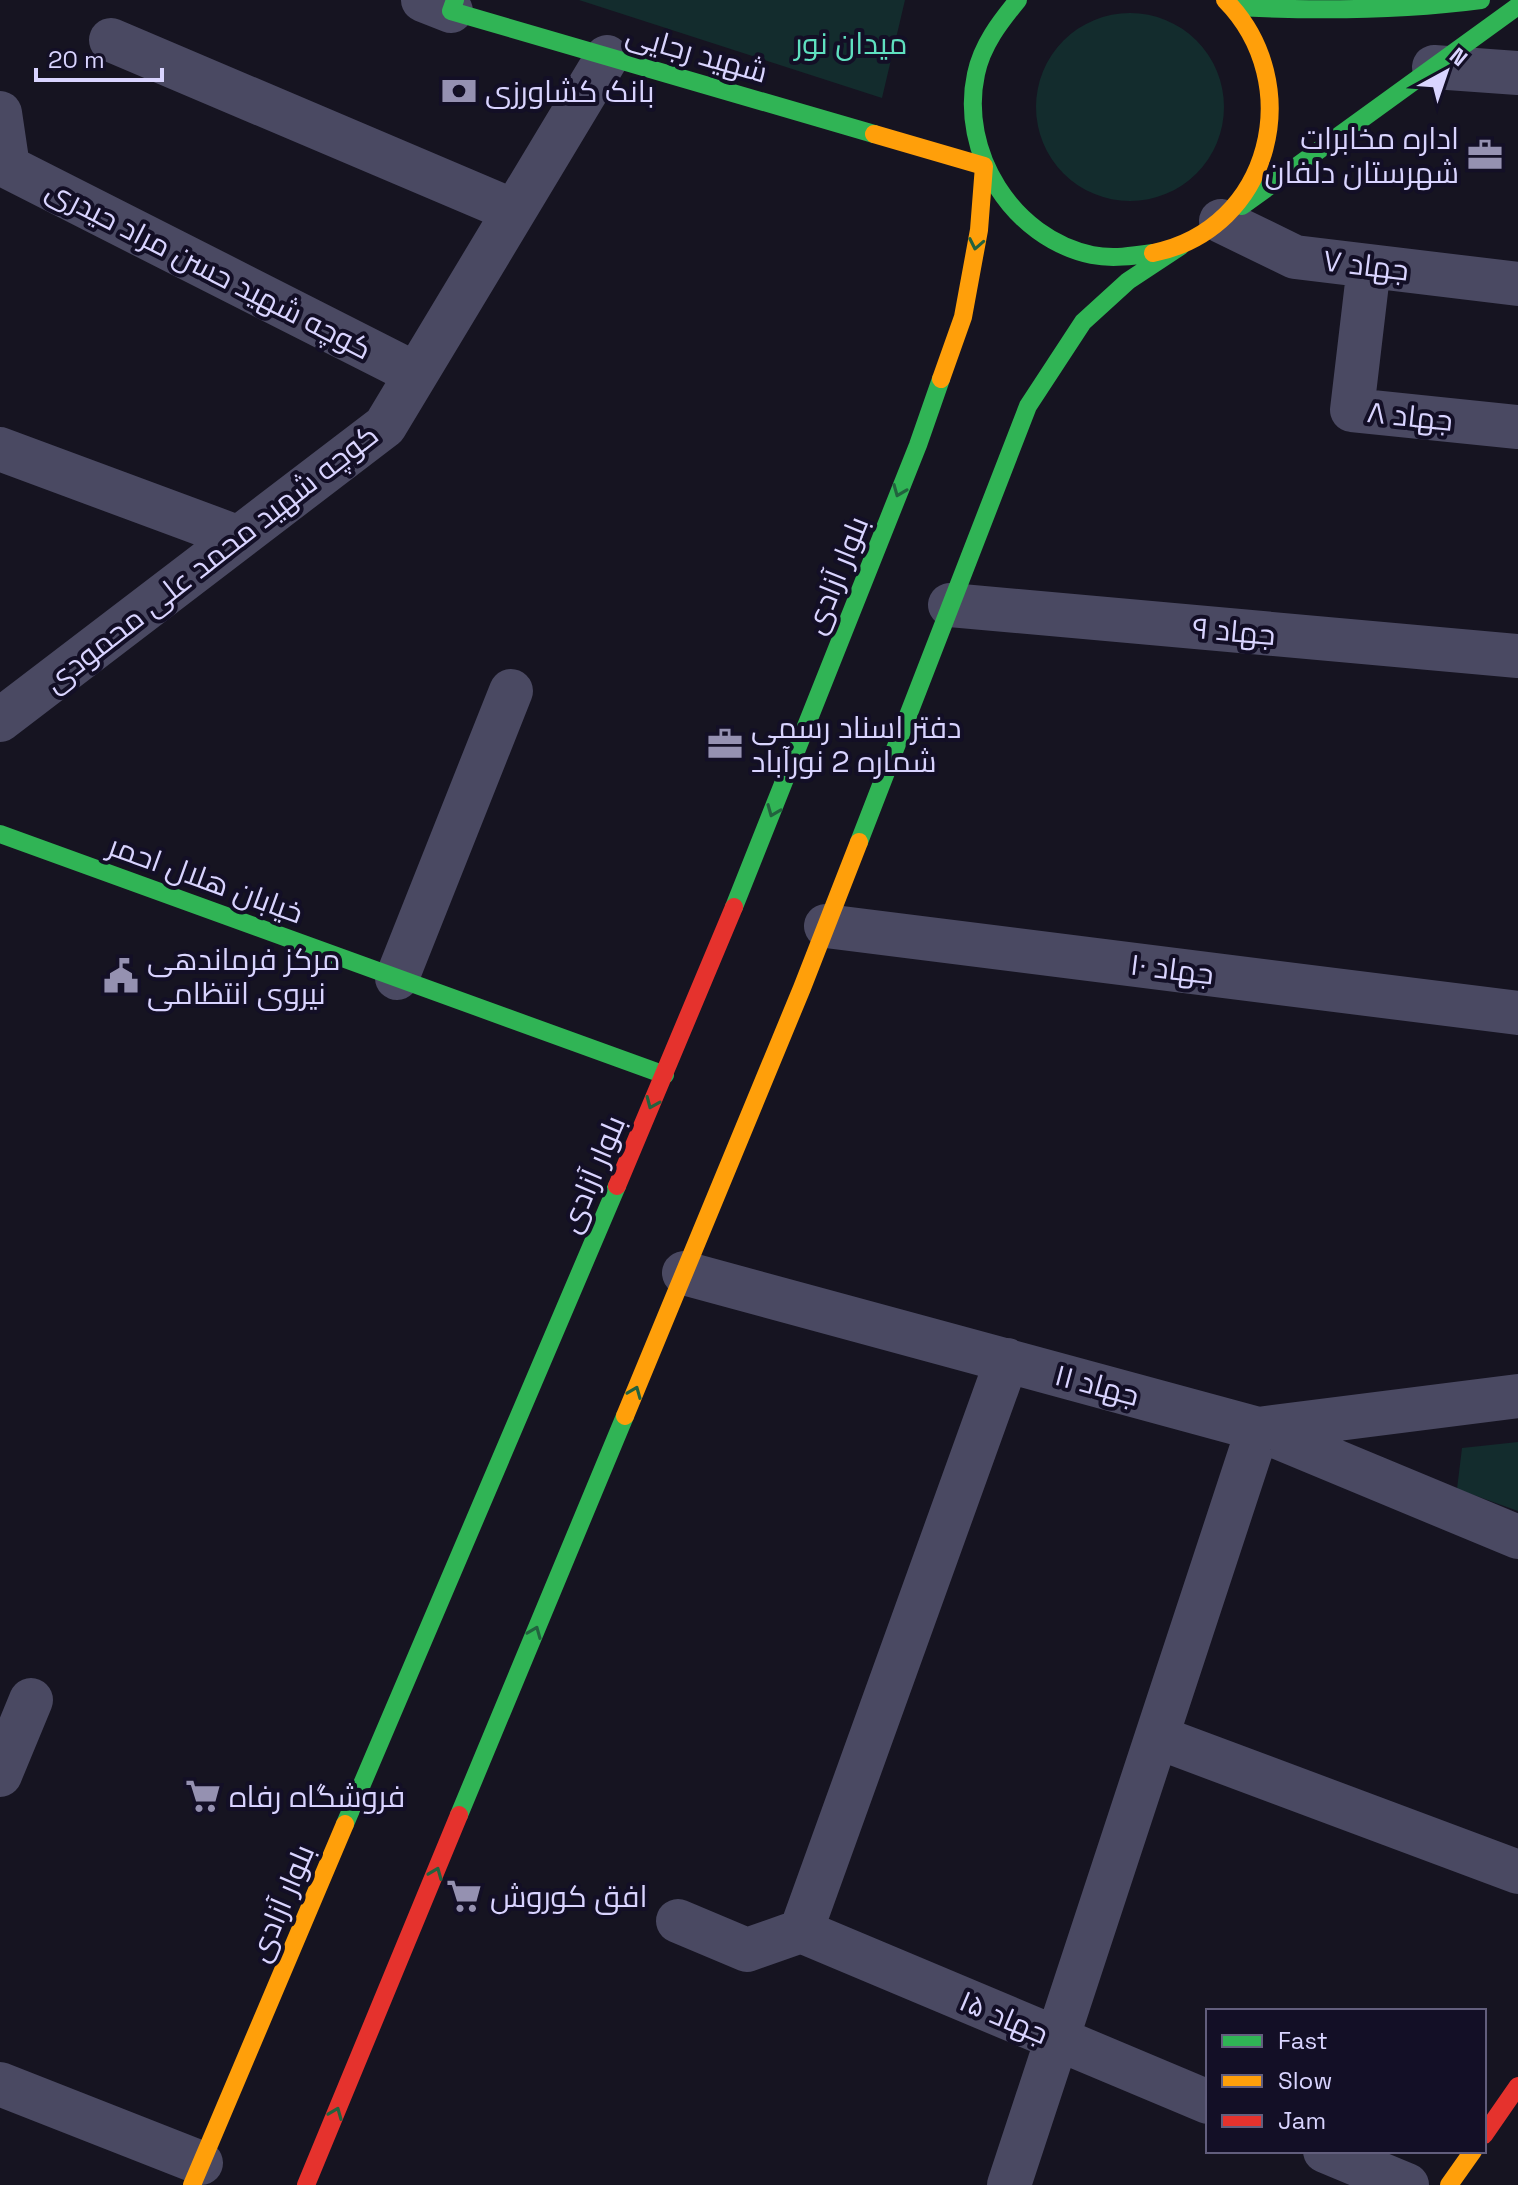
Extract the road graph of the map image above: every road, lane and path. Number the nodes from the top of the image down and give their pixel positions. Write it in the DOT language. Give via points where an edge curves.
graph roads {
  1 [pos="1018,0"];
  2 [pos="1481,0"];
  3 [pos="443,4"];
  4 [pos="1230,4"];
  5 [pos="1518,6"];
  6 [pos="111,40"];
  7 [pos="607,57"];
  8 [pos="1434,67"];
  9 [pos="1518,73"];
  10 [pos="0,113"];
  11 [pos="984,166"];
  12 [pos="514,211"];
  13 [pos="1221,221"];
  14 [pos="1181,246"];
  15 [pos="1369,266"];
  16 [pos="1518,284"];
  17 [pos="416,374"];
  18 [pos="1518,427"];
  19 [pos="0,449"];
  20 [pos="237,537"];
  21 [pos="950,605"];
  22 [pos="1518,656"];
  23 [pos="511,691"];
  24 [pos="0,720"];
  25 [pos="0,834"];
  26 [pos="826,926"];
  27 [pos="397,978"];
  28 [pos="1518,1013"];
  29 [pos="665,1075"];
  30 [pos="684,1273"];
  31 [pos="1007,1360"];
  32 [pos="1518,1396"];
  33 [pos="1258,1429"];
  34 [pos="1518,1537"];
  35 [pos="31,1700"];
  36 [pos="1157,1737"];
  37 [pos="0,1775"];
  38 [pos="1518,1872"];
  39 [pos="678,1921"];
  40 [pos="801,1931"];
  41 [pos="1057,2039"];
  42 [pos="0,2084"];
  43 [pos="1518,2086"];
  44 [pos="1206,2101"];
  45 [pos="1486,2132"];
  46 [pos="1330,2153"];
  47 [pos="1472,2153"];
  48 [pos="196,2174"];
  49 [pos="306,2185"];
  50 [pos="1009,2185"];
  51 [pos="1407,2185"];
  52 [pos="1449,2185"];
  1 -- 11 [label="main road" via="993,30 975,74 972,121"];
  2 -- 4 [label="main road" via="1320,12"];
  3 -- 7 [label="main road, شهید رجایی"];
  4 -- 13 [label="main road" via="1260,47 1272,93 1269,141 1251,185"];
  5 -- 8 [label="main road"];
  6 -- 12 [label="street"];
  7 -- 11 [label="main road, شهید رجایی"];
  7 -- 12 [label="street, کوچه شهید محمد علی محمودی"];
  8 -- 9 [label="street"];
  8 -- 13 [label="main road"];
  10 -- 17 [label="street, کوچه شهید حسن مراد حیدری" via="8,167"];
  11 -- 14 [label="main road" via="1009,206 1045,236 1089,254 1136,257"];
  11 -- 29 [label="main road, بلوار آزادی, one-way" via="963,317 923,431"];
  12 -- 17 [label="street, کوچه شهید محمد علی محمودی"];
  13 -- 14 [label="main road"];
  13 -- 15 [label="street, جهاد ۷" via="1295,257"];
  14 -- 21 [label="main road" via="1128,281 1083,322 1028,406"];
  15 -- 16 [label="street, جهاد ۷"];
  15 -- 18 [label="street, جهاد ۸" via="1352,410"];
  17 -- 20 [label="street, کوچه شهید محمد علی محمودی" via="385,426"];
  19 -- 20 [label="street"];
  20 -- 24 [label="street, کوچه شهید محمد علی محمودی"];
  21 -- 22 [label="street, جهاد ۹"];
  21 -- 26 [label="main road"];
  23 -- 27 [label="street"];
  25 -- 27 [label="main road, خیابان هلال احمر"];
  26 -- 28 [label="street, جهاد ۱۰"];
  26 -- 30 [label="main road"];
  27 -- 29 [label="main road, خیابان هلال احمر"];
  29 -- 48 [label="main road, بلوار آزادی, one-way"];
  30 -- 31 [label="street, جهاد ۱۱"];
  49 -- 30 [label="main road, one-way"];
  31 -- 33 [label="street, جهاد ۱۱"];
  31 -- 40 [label="street"];
  32 -- 33 [label="street, جهاد ۱۱"];
  33 -- 34 [label="street"];
  33 -- 36 [label="street"];
  35 -- 37 [label="street"];
  36 -- 38 [label="street"];
  36 -- 41 [label="street"];
  39 -- 40 [label="street" via="747,1950"];
  40 -- 41 [label="street, جهاد ۱۵"];
  41 -- 44 [label="street, جهاد ۱۵"];
  41 -- 50 [label="street"];
  42 -- 48 [label="street"];
  43 -- 45 [label="main road"];
  46 -- 51 [label="street"];
  47 -- 52 [label="main road"];
}
